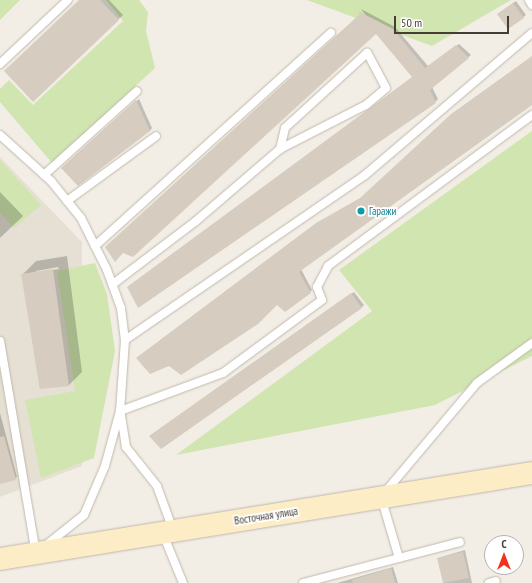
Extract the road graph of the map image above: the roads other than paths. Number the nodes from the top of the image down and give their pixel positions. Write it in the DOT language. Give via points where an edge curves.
graph roads {
  1 [pos="68,0"];
  2 [pos="529,0"];
  3 [pos="532,5"];
  4 [pos="331,33"];
  5 [pos="532,33"];
  6 [pos="0,64"];
  7 [pos="137,92"];
  8 [pos="532,115"];
  9 [pos="0,135"];
  10 [pos="156,136"];
  11 [pos="280,149"];
  12 [pos="44,175"];
  13 [pos="67,201"];
  14 [pos="95,246"];
  15 [pos="113,284"];
  16 [pos="125,340"];
  17 [pos="0,341"];
  18 [pos="532,343"];
  19 [pos="120,411"];
  20 [pos="532,473"];
  21 [pos="382,497"];
  22 [pos="168,532"];
  23 [pos="460,542"];
  24 [pos="36,553"];
  25 [pos="399,558"];
  26 [pos="0,559"];
  27 [pos="183,583"];
  28 [pos="303,583"];
  1 -- 6 [label="lane"];
  2 -- 3 [label="lane"];
  4 -- 14 [label="lane"];
  5 -- 16 [label="lane" via="365,174"];
  7 -- 12 [label="lane"];
  8 -- 19 [label="lane" via="328,266 317,287 322,300 223,374"];
  9 -- 12 [label="lane"];
  10 -- 13 [label="lane"];
  11 -- 11 [label="lane" via="285,128 367,53 386,88 366,105"];
  11 -- 15 [label="lane" via="196,221"];
  12 -- 13 [label="lane"];
  13 -- 14 [label="lane" via="81,218"];
  14 -- 15 [label="lane"];
  15 -- 16 [label="lane" via="121,308"];
  16 -- 19 [label="lane"];
  17 -- 24 [label="lane"];
  18 -- 21 [label="lane" via="477,383"];
  19 -- 22 [label="lane" via="126,447 157,486"];
  19 -- 24 [label="lane" via="105,466 84,515"];
  20 -- 21 [label="main road, Восточная улица"];
  21 -- 22 [label="main road, Восточная улица"];
  21 -- 25 [label="lane"];
  22 -- 24 [label="main road, Восточная улица"];
  22 -- 27 [label="lane"];
  23 -- 25 [label="lane"];
  24 -- 26 [label="main road, Восточная улица"];
  25 -- 28 [label="lane"];
}
